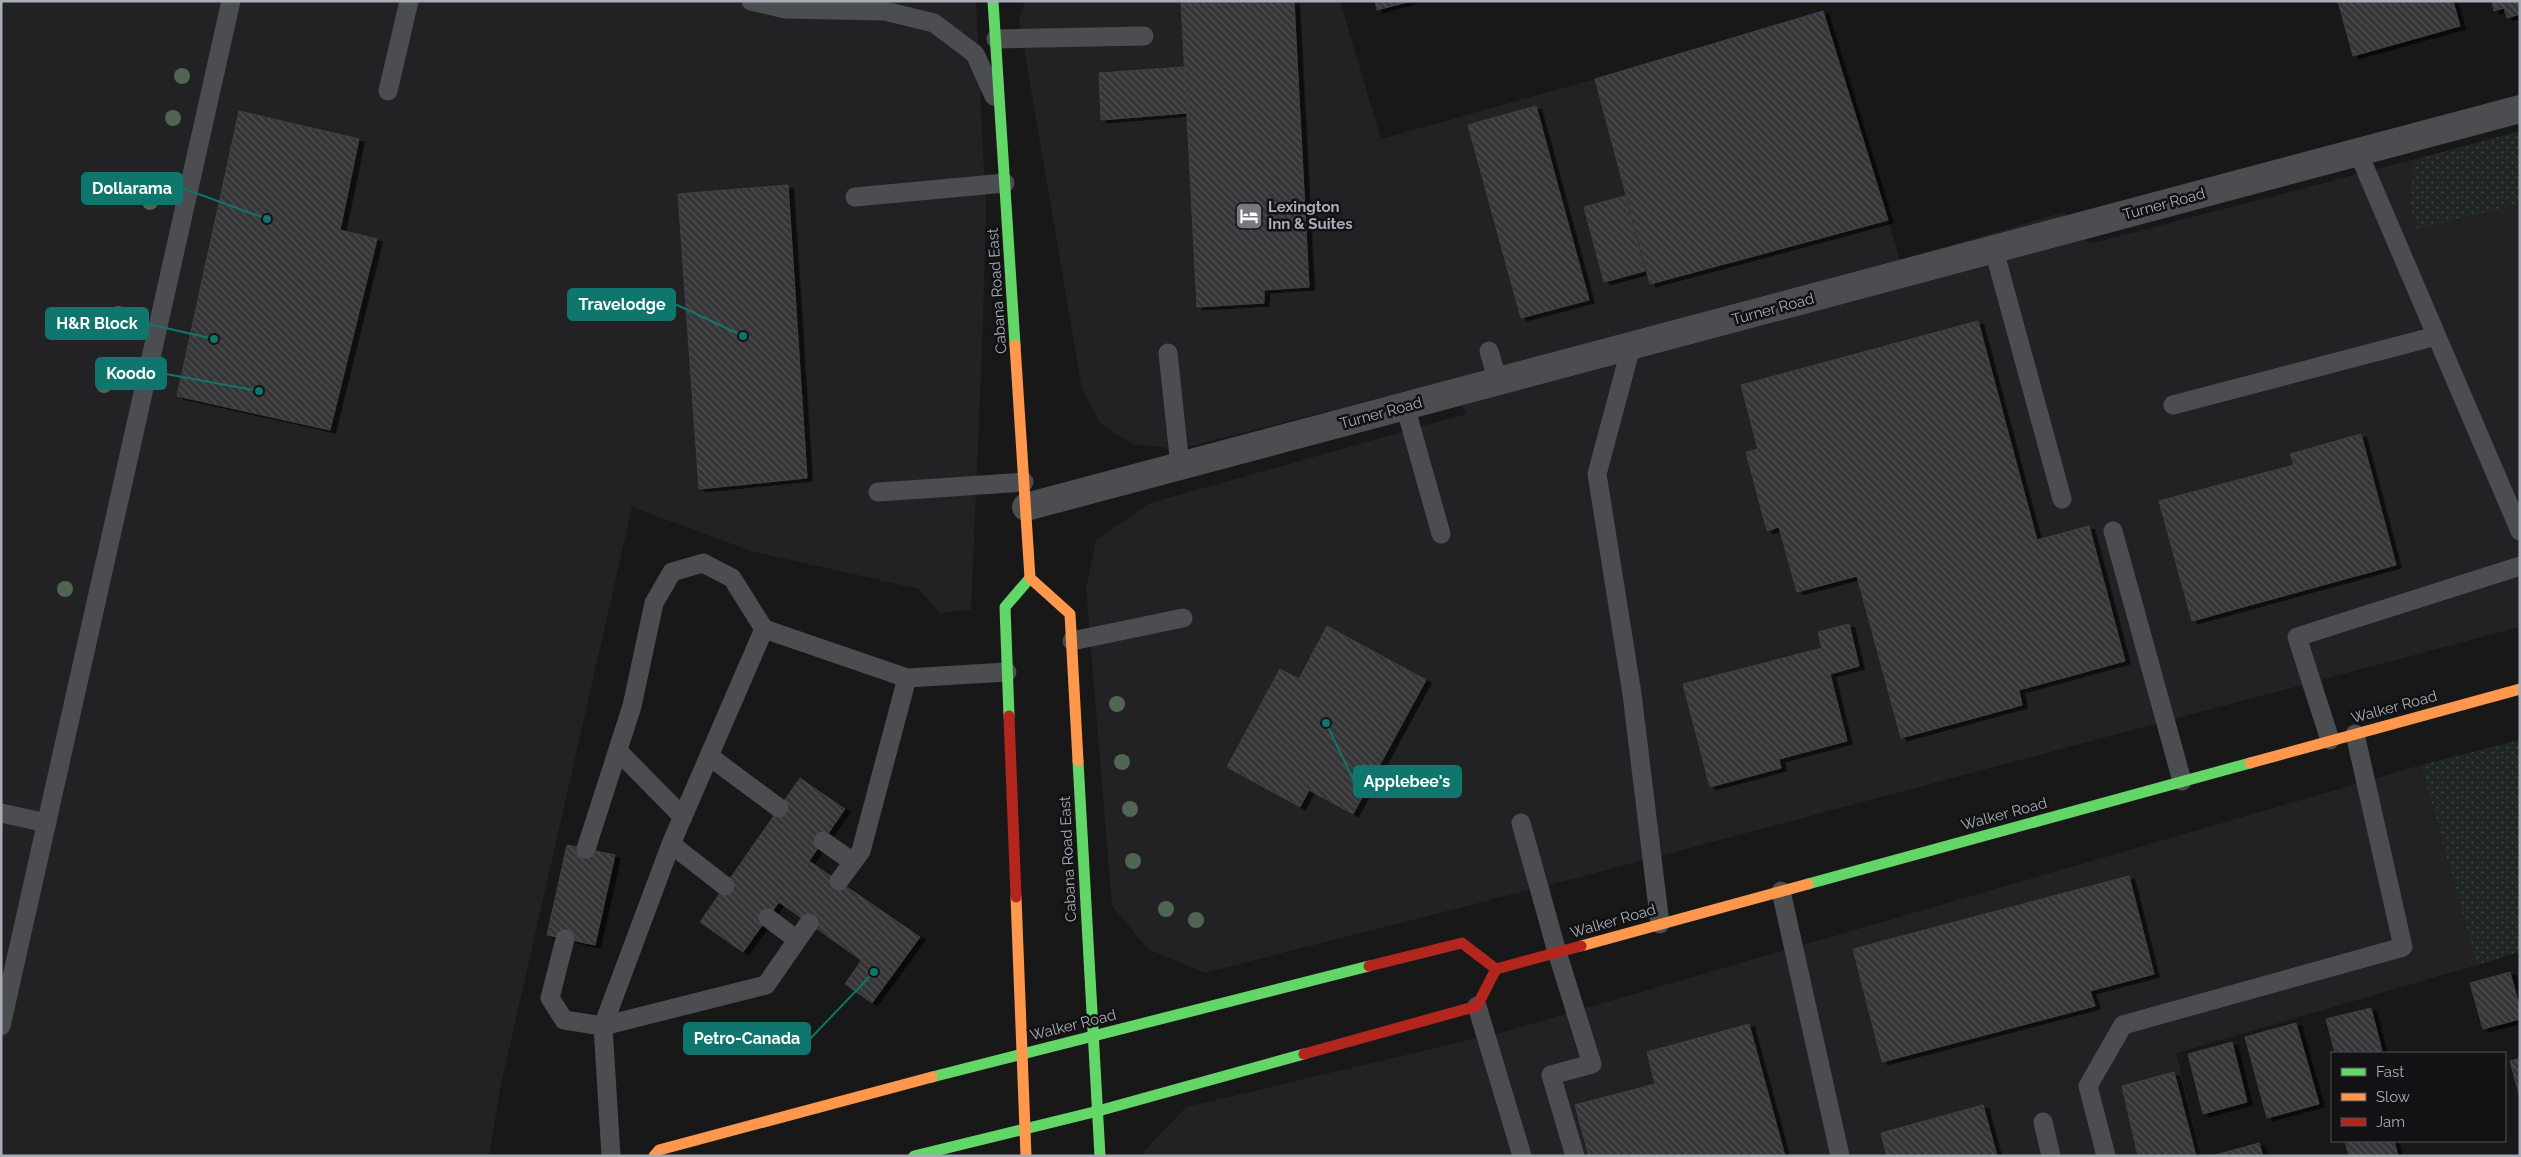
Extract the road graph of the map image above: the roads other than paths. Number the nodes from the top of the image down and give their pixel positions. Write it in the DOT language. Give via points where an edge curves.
graph roads {
  1 [pos="231,1"];
  2 [pos="409,1"];
  3 [pos="751,1"];
  4 [pos="907,1"];
  5 [pos="993,1"];
  6 [pos="884,11"];
  7 [pos="1144,36"];
  8 [pos="996,39"];
  9 [pos="388,91"];
  10 [pos="1000,108"];
  11 [pos="2520,109"];
  12 [pos="2358,152"];
  13 [pos="1005,182"];
  14 [pos="855,197"];
  15 [pos="1994,250"];
  16 [pos="2436,336"];
  17 [pos="1631,346"];
  18 [pos="1489,351"];
  19 [pos="1168,353"];
  20 [pos="1498,382"];
  21 [pos="2173,405"];
  22 [pos="1405,406"];
  23 [pos="1180,466"];
  24 [pos="878,492"];
  25 [pos="1025,495"];
  26 [pos="2062,499"];
  27 [pos="2113,531"];
  28 [pos="2520,531"];
  29 [pos="1441,534"];
  30 [pos="2520,566"];
  31 [pos="1030,578"];
  32 [pos="1183,618"];
  33 [pos="764,629"];
  34 [pos="1072,641"];
  35 [pos="1007,672"];
  36 [pos="907,678"];
  37 [pos="2520,690"];
  38 [pos="2355,734"];
  39 [pos="2330,740"];
  40 [pos="618,751"];
  41 [pos="709,756"];
  42 [pos="2182,781"];
  43 [pos="779,808"];
  44 [pos="1,813"];
  45 [pos="684,817"];
  46 [pos="1521,822"];
  47 [pos="47,823"];
  48 [pos="823,841"];
  49 [pos="671,844"];
  50 [pos="586,849"];
  51 [pos="853,862"];
  52 [pos="839,881"];
  53 [pos="725,886"];
  54 [pos="1781,891"];
  55 [pos="768,918"];
  56 [pos="810,923"];
  57 [pos="1660,924"];
  58 [pos="565,939"];
  59 [pos="796,940"];
  60 [pos="1557,952"];
  61 [pos="1496,969"];
  62 [pos="1477,1006"];
  63 [pos="1,1026"];
  64 [pos="603,1026"];
  65 [pos="1093,1036"];
  66 [pos="1022,1053"];
  67 [pos="1098,1111"];
  68 [pos="2043,1122"];
  69 [pos="1025,1129"];
  70 [pos="611,1156"];
  71 [pos="654,1156"];
  72 [pos="914,1156"];
  73 [pos="1026,1156"];
  74 [pos="1100,1156"];
  75 [pos="1522,1156"];
  76 [pos="1575,1156"];
  77 [pos="1840,1156"];
  78 [pos="2051,1156"];
  79 [pos="2106,1156"];
  1 -- 47 [label="lane"];
  2 -- 9 [label="lane"];
  3 -- 6 [label="lane" via="785,9"];
  4 -- 6 [label="lane"];
  5 -- 8 [label="main road, Cabana Road East"];
  6 -- 10 [label="lane" via="934,23 975,54"];
  7 -- 8 [label="lane"];
  8 -- 10 [label="main road, Cabana Road East"];
  10 -- 13 [label="main road, Cabana Road East"];
  11 -- 12 [label="street, Turner Road"];
  12 -- 15 [label="street, Turner Road"];
  12 -- 16 [label="lane"];
  13 -- 14 [label="lane"];
  13 -- 25 [label="main road, Cabana Road East"];
  15 -- 17 [label="street, Turner Road"];
  15 -- 26 [label="lane"];
  16 -- 21 [label="lane"];
  16 -- 28 [label="lane"];
  17 -- 20 [label="street, Turner Road"];
  17 -- 57 [label="lane" via="1597,474 1632,694"];
  18 -- 20 [label="lane"];
  19 -- 23 [label="lane"];
  20 -- 22 [label="street, Turner Road"];
  22 -- 23 [label="street, Turner Road"];
  22 -- 29 [label="lane"];
  23 -- 25 [label="street, Turner Road"];
  24 -- 25 [label="lane"];
  25 -- 31 [label="main road, Cabana Road East"];
  27 -- 42 [label="lane"];
  30 -- 39 [label="lane" via="2298,637"];
  31 -- 34 [label="main road, Cabana Road East" via="1070,614"];
  31 -- 35 [label="main road" via="1005,607"];
  32 -- 34 [label="lane"];
  33 -- 36 [label="lane"];
  33 -- 40 [label="lane" via="732,578 703,563 672,572 654,603 632,706"];
  33 -- 41 [label="lane"];
  34 -- 65 [label="main road, Cabana Road East"];
  35 -- 36 [label="lane"];
  35 -- 66 [label="main road"];
  36 -- 51 [label="lane" via="861,851"];
  37 -- 38 [label="main road, Walker Road"];
  38 -- 39 [label="main road, Walker Road"];
  38 -- 79 [label="lane" via="2403,947 2123,1026 2088,1086"];
  39 -- 42 [label="main road, Walker Road"];
  40 -- 45 [label="lane"];
  40 -- 50 [label="lane"];
  41 -- 43 [label="lane"];
  41 -- 45 [label="lane"];
  42 -- 54 [label="main road, Walker Road"];
  44 -- 47 [label="lane"];
  45 -- 49 [label="lane"];
  46 -- 60 [label="lane"];
  47 -- 63 [label="lane"];
  48 -- 51 [label="lane"];
  49 -- 53 [label="lane"];
  49 -- 64 [label="lane"];
  51 -- 52 [label="lane"];
  54 -- 57 [label="main road, Walker Road"];
  54 -- 77 [label="lane"];
  55 -- 59 [label="lane"];
  56 -- 59 [label="lane"];
  57 -- 60 [label="main road, Walker Road"];
  58 -- 64 [label="lane" via="550,998 564,1020"];
  59 -- 64 [label="lane" via="766,985"];
  60 -- 61 [label="main road, Walker Road"];
  60 -- 76 [label="lane" via="1592,1064 1551,1075"];
  61 -- 62 [label="main road"];
  61 -- 65 [label="main road, Walker Road" via="1462,943"];
  62 -- 67 [label="main road"];
  62 -- 75 [label="lane"];
  64 -- 70 [label="lane"];
  65 -- 66 [label="main road, Walker Road"];
  65 -- 67 [label="main road, Cabana Road East"];
  66 -- 69 [label="main road"];
  66 -- 71 [label="main road, Walker Road" via="659,1150"];
  67 -- 69 [label="main road"];
  67 -- 74 [label="main road, Cabana Road East"];
  68 -- 78 [label="lane"];
  69 -- 72 [label="main road"];
  69 -- 73 [label="main road"];
}
